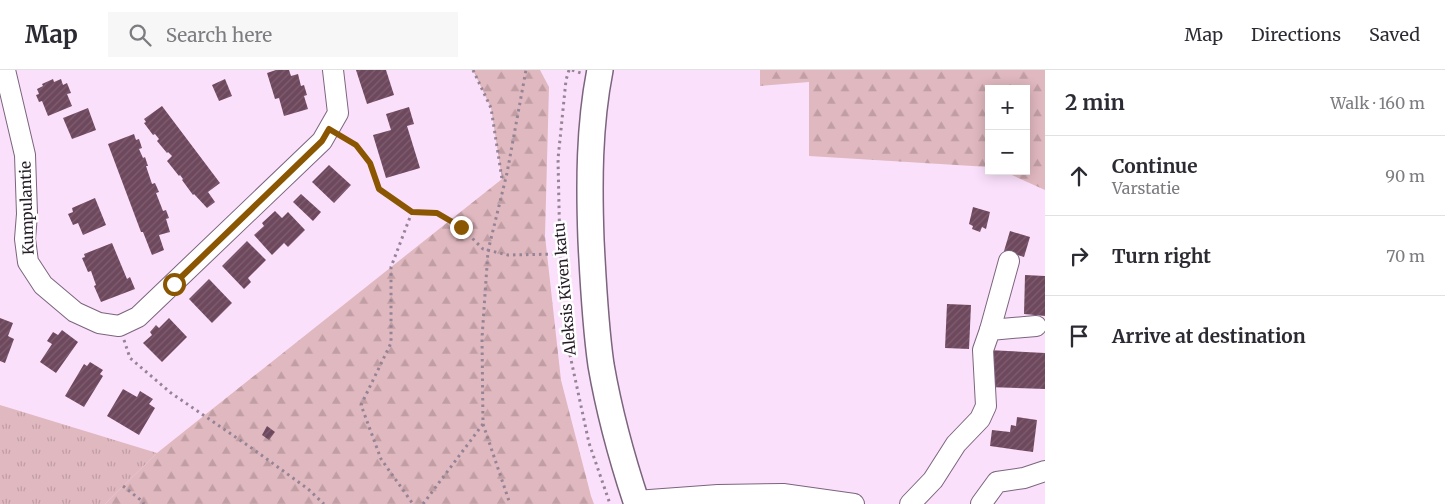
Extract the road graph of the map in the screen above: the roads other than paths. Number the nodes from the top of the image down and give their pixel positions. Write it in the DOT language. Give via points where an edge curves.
graph roads {
  1 [pos="333,70"];
  2 [pos="600,70"];
  3 [pos="4,75"];
  4 [pos="1009,260"];
  5 [pos="1036,326"];
  6 [pos="990,330"];
  7 [pos="1045,471"];
  8 [pos="721,499"];
  9 [pos="636,502"];
  10 [pos="854,504"];
  11 [pos="910,504"];
  12 [pos="980,504"];
  1 -- 3 [label="street, Kumpulantie" via="338,114 322,141 138,317 119,326 74,312 43,285 28,262 25,155"];
  2 -- 9 [label="main road, Aleksis Kiven katu" via="590,156 593,283 601,365"];
  4 -- 6 [label="street"];
  5 -- 6 [label="street"];
  6 -- 11 [label="street" via="983,350 986,406 983,413 956,444 933,480"];
  7 -- 12 [label="street" via="997,482"];
  8 -- 9 [label="street"];
  8 -- 10 [label="street" via="783,494"];
}
